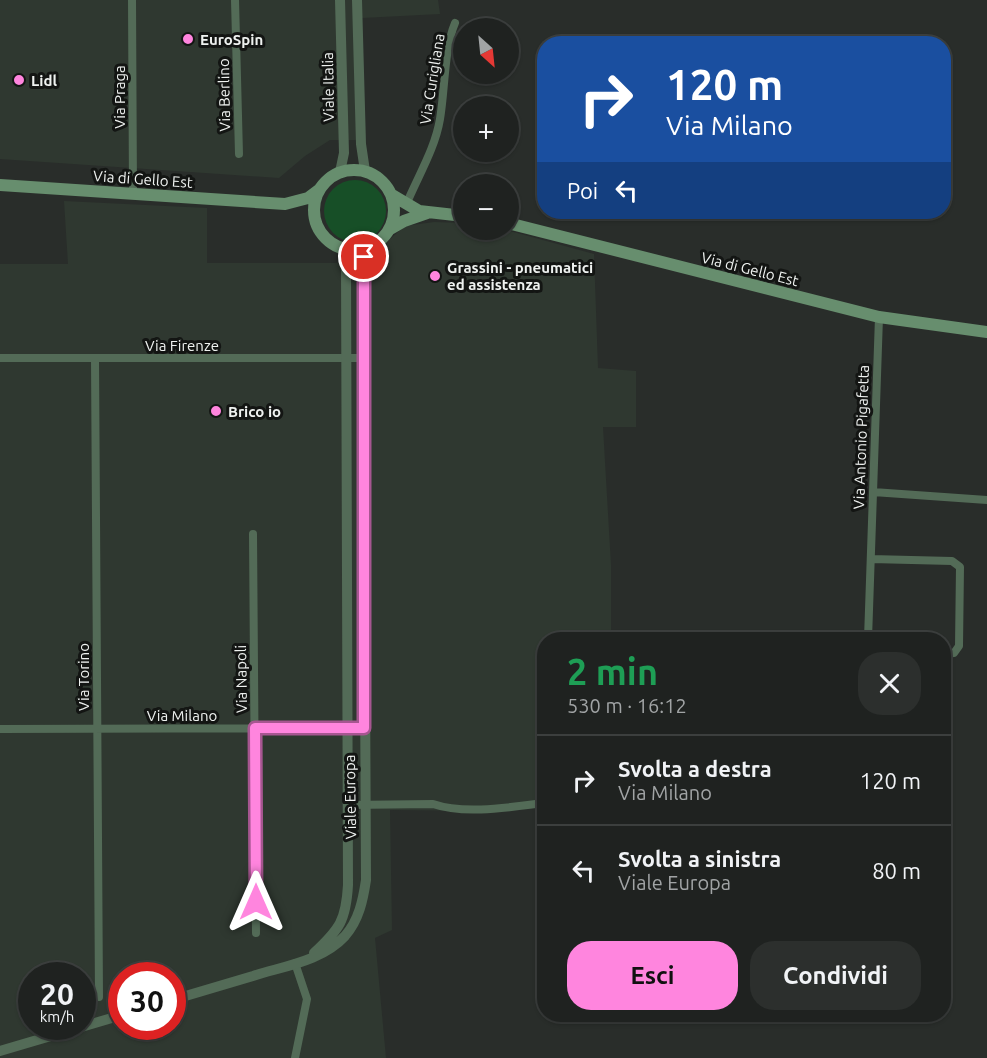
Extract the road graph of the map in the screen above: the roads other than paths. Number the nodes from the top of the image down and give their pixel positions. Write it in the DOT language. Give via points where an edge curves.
graph roads {
  1 [pos="132,0"];
  2 [pos="235,0"];
  3 [pos="340,0"];
  4 [pos="357,0"];
  5 [pos="453,30"];
  6 [pos="239,154"];
  7 [pos="364,171"];
  8 [pos="340,172"];
  9 [pos="0,185"];
  10 [pos="320,189"];
  11 [pos="133,193"];
  12 [pos="392,195"];
  13 [pos="285,204"];
  14 [pos="406,205"];
  15 [pos="428,213"];
  16 [pos="453,215"];
  17 [pos="404,221"];
  18 [pos="317,226"];
  19 [pos="519,226"];
  20 [pos="390,228"];
  21 [pos="366,248"];
  22 [pos="342,249"];
  23 [pos="879,316"];
  24 [pos="987,332"];
  25 [pos="0,358"];
  26 [pos="95,358"];
  27 [pos="364,358"];
  28 [pos="346,359"];
  29 [pos="873,492"];
  30 [pos="987,500"];
  31 [pos="253,534"];
  32 [pos="871,559"];
  33 [pos="868,632"];
  34 [pos="951,653"];
  35 [pos="97,728"];
  36 [pos="255,728"];
  37 [pos="348,728"];
  38 [pos="364,728"];
  39 [pos="0,729"];
  40 [pos="537,804"];
  41 [pos="348,805"];
  42 [pos="365,805"];
  43 [pos="256,933"];
  44 [pos="307,959"];
  45 [pos="295,963"];
  46 [pos="186,996"];
  47 [pos="99,997"];
  48 [pos="108,1019"];
  49 [pos="0,1051"];
  50 [pos="295,1058"];
  1 -- 11 [label="street, Via Praga"];
  2 -- 6 [label="street, Via Berlino"];
  3 -- 8 [label="street, Viale Italia" via="344,153"];
  4 -- 7 [label="street, Viale Italia"];
  5 -- 14 [label="street, Via Curigliana" via="440,121"];
  7 -- 8 [label="main road"];
  7 -- 12 [label="main road" via="383,182"];
  8 -- 10 [label="main road"];
  9 -- 11 [label="main road, Via di Gello Est"];
  10 -- 13 [label="main road, Via di Gello Est" via="301,201"];
  10 -- 18 [label="main road" via="314,205"];
  11 -- 13 [label="main road, Via di Gello Est"];
  12 -- 14 [label="main road"];
  12 -- 20 [label="main road" via="394,213"];
  13 -- 18 [label="main road, Via di Gello Est" via="307,214"];
  14 -- 15 [label="main road"];
  14 -- 17 [label="main road"];
  15 -- 16 [label="main road"];
  15 -- 17 [label="main road"];
  17 -- 20 [label="main road"];
  18 -- 22 [label="main road" via="326,239"];
  19 -- 23 [label="main road, Via di Gello Est"];
  20 -- 21 [label="main road" via="382,239"];
  21 -- 22 [label="main road"];
  21 -- 27 [label="street, Viale Europa"];
  22 -- 28 [label="street, Viale Europa" via="346,267"];
  23 -- 24 [label="main road, Via di Gello Est"];
  23 -- 29 [label="street, Via Antonio Pigafetta"];
  25 -- 26 [label="street, Via Firenze"];
  26 -- 28 [label="street, Via Firenze"];
  26 -- 35 [label="street, Via Torino"];
  27 -- 28 [label="street, Via Firenze"];
  27 -- 38 [label="street, Viale Europa"];
  28 -- 37 [label="street, Viale Europa"];
  29 -- 30 [label="street"];
  29 -- 32 [label="street, Via Antonio Pigafetta"];
  31 -- 36 [label="street, Via Napoli"];
  32 -- 33 [label="street, Via Antonio Pigafetta"];
  32 -- 34 [label="street" via="952,561 960,567 959,646"];
  35 -- 36 [label="street, Via Milano"];
  35 -- 39 [label="street, Via Milano"];
  35 -- 47 [label="street, Via Torino"];
  36 -- 37 [label="street, Via Milano"];
  36 -- 43 [label="street, Via Napoli"];
  37 -- 38 [label="street, Via Milano"];
  37 -- 41 [label="street, Viale Europa"];
  38 -- 42 [label="street, Viale Europa"];
  40 -- 42 [label="street" via="489,808"];
  41 -- 42 [label="street"];
  41 -- 44 [label="street, Viale Europa" via="346,911 337,931"];
  42 -- 44 [label="street, Viale Europa" via="366,880 357,917 347,934 332,947"];
  44 -- 45 [label="street, Viale Europa"];
  45 -- 46 [label="street, Viale Europa"];
  45 -- 50 [label="street" via="307,999"];
  48 -- 49 [label="street"];
}
